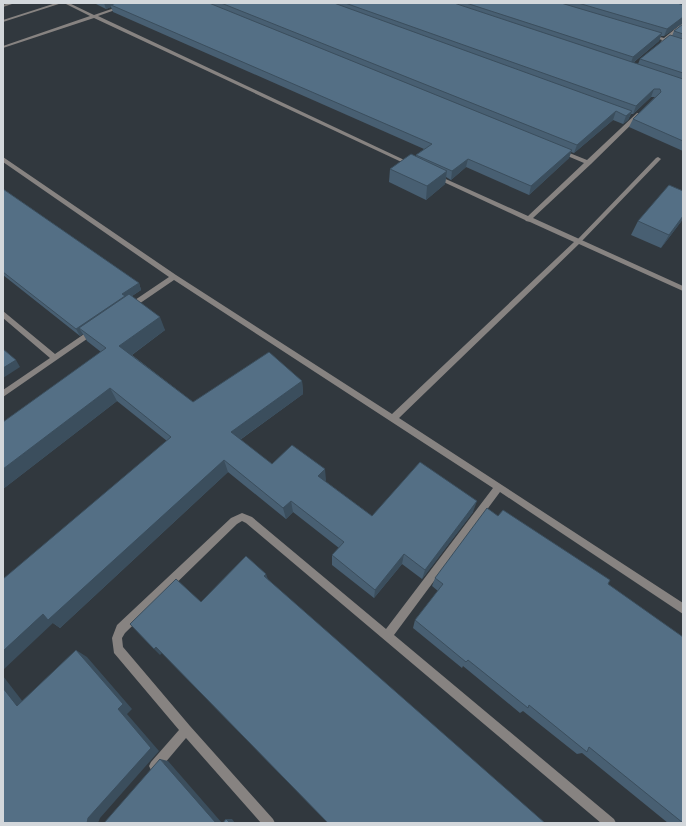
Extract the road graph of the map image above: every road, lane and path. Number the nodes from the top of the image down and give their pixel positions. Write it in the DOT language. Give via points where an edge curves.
graph roads {
  1 [pos="13,3"];
  2 [pos="60,3"];
  3 [pos="67,3"];
  4 [pos="133,3"];
  5 [pos="3,6"];
  6 [pos="96,16"];
  7 [pos="3,21"];
  8 [pos="683,25"];
  9 [pos="643,34"];
  10 [pos="665,40"];
  11 [pos="659,45"];
  12 [pos="683,45"];
  13 [pos="3,47"];
  14 [pos="644,109"];
  15 [pos="627,116"];
  16 [pos="634,118"];
  17 [pos="553,148"];
  18 [pos="3,159"];
  19 [pos="658,160"];
  20 [pos="589,163"];
  21 [pos="420,169"];
  22 [pos="434,176"];
  23 [pos="528,220"];
  24 [pos="578,242"];
  25 [pos="174,277"];
  26 [pos="683,289"];
  27 [pos="121,313"];
  28 [pos="3,314"];
  29 [pos="102,326"];
  30 [pos="55,358"];
  31 [pos="3,394"];
  32 [pos="392,419"];
  33 [pos="500,487"];
  34 [pos="683,609"];
  35 [pos="388,636"];
  36 [pos="186,730"];
  37 [pos="145,777"];
  38 [pos="270,823"];
  39 [pos="610,823"];
  1 -- 5 [label="street"];
  2 -- 7 [label="street"];
  3 -- 6 [label="street"];
  4 -- 6 [label="street"];
  6 -- 13 [label="street"];
  6 -- 21 [label="street"];
  8 -- 10 [label="street"];
  9 -- 10 [label="street"];
  10 -- 11 [label="street"];
  10 -- 12 [label="street"];
  14 -- 16 [label="street"];
  15 -- 16 [label="street"];
  16 -- 20 [label="street"];
  17 -- 20 [label="street"];
  18 -- 25 [label="street"];
  19 -- 24 [label="street"];
  20 -- 23 [label="street"];
  22 -- 23 [label="street"];
  23 -- 24 [label="street"];
  24 -- 26 [label="street"];
  24 -- 32 [label="street"];
  25 -- 27 [label="street"];
  25 -- 32 [label="street"];
  28 -- 30 [label="street"];
  29 -- 30 [label="street"];
  30 -- 31 [label="street"];
  32 -- 33 [label="street"];
  33 -- 34 [label="street"];
  33 -- 35 [label="street"];
  35 -- 36 [label="street" via="249,520 242,517 234,521 121,629 117,638 118,648"];
  35 -- 39 [label="street"];
  36 -- 37 [label="street"];
  36 -- 38 [label="street"];
}
